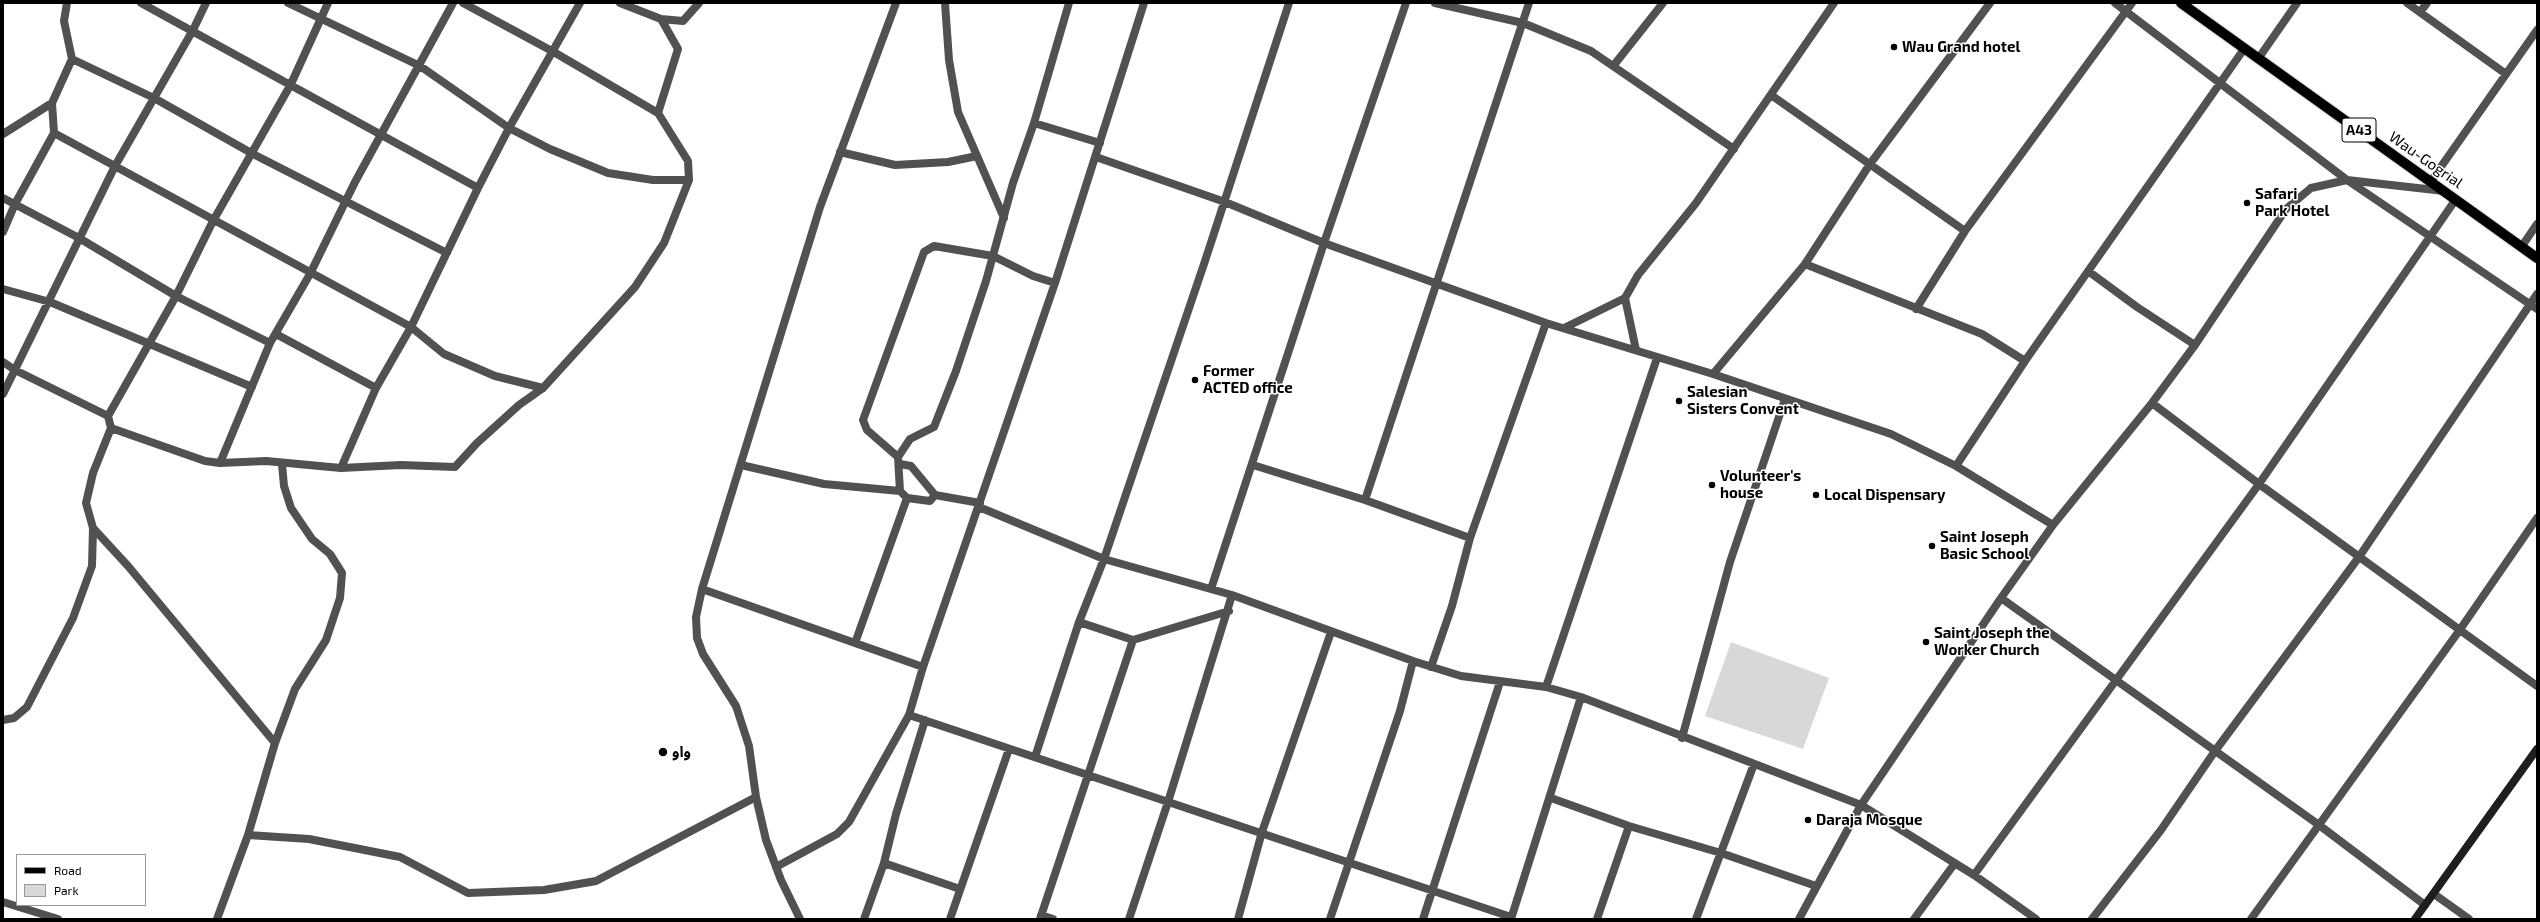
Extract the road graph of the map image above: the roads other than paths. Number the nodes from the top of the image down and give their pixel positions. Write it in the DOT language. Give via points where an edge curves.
graph roads {
  1 [pos="67,3"];
  2 [pos="141,3"];
  3 [pos="206,3"];
  4 [pos="288,3"];
  5 [pos="328,3"];
  6 [pos="453,3"];
  7 [pos="463,3"];
  8 [pos="580,3"];
  9 [pos="620,3"];
  10 [pos="700,3"];
  11 [pos="896,3"];
  12 [pos="945,3"];
  13 [pos="1069,3"];
  14 [pos="1144,3"];
  15 [pos="1289,3"];
  16 [pos="1406,3"];
  17 [pos="1435,3"];
  18 [pos="1529,3"];
  19 [pos="1663,3"];
  20 [pos="1834,3"];
  21 [pos="1990,3"];
  22 [pos="2116,3"];
  23 [pos="2132,3"];
  24 [pos="2181,3"];
  25 [pos="2296,3"];
  26 [pos="2407,3"];
  27 [pos="2426,3"];
  28 [pos="2126,11"];
  29 [pos="2420,12"];
  30 [pos="320,19"];
  31 [pos="661,20"];
  32 [pos="1523,23"];
  33 [pos="193,30"];
  34 [pos="2537,30"];
  35 [pos="2244,49"];
  36 [pos="552,50"];
  37 [pos="72,59"];
  38 [pos="2258,59"];
  39 [pos="1614,65"];
  40 [pos="420,66"];
  41 [pos="2506,74"];
  42 [pos="2221,82"];
  43 [pos="291,84"];
  44 [pos="1771,95"];
  45 [pos="154,98"];
  46 [pos="52,103"];
  47 [pos="658,113"];
  48 [pos="1034,124"];
  49 [pos="509,128"];
  50 [pos="54,133"];
  51 [pos="3,134"];
  52 [pos="382,136"];
  53 [pos="1100,143"];
  54 [pos="1734,149"];
  55 [pos="840,152"];
  56 [pos="253,154"];
  57 [pos="977,156"];
  58 [pos="1096,157"];
  59 [pos="1870,164"];
  60 [pos="115,166"];
  61 [pos="688,180"];
  62 [pos="2346,180"];
  63 [pos="2431,181"];
  64 [pos="478,188"];
  65 [pos="2445,192"];
  66 [pos="3,198"];
  67 [pos="2456,199"];
  68 [pos="346,201"];
  69 [pos="1225,202"];
  70 [pos="15,204"];
  71 [pos="1004,218"];
  72 [pos="213,221"];
  73 [pos="2537,224"];
  74 [pos="1965,231"];
  75 [pos="3,232"];
  76 [pos="2430,235"];
  77 [pos="78,238"];
  78 [pos="1324,243"];
  79 [pos="2522,246"];
  80 [pos="447,253"];
  81 [pos="993,256"];
  82 [pos="2537,258"];
  83 [pos="1805,264"];
  84 [pos="2088,271"];
  85 [pos="310,274"];
  86 [pos="1055,283"];
  87 [pos="1436,283"];
  88 [pos="3,289"];
  89 [pos="2537,294"];
  90 [pos="176,296"];
  91 [pos="1625,298"];
  92 [pos="50,302"];
  93 [pos="2534,306"];
  94 [pos="1916,309"];
  95 [pos="1546,323"];
  96 [pos="411,327"];
  97 [pos="1564,328"];
  98 [pos="276,334"];
  99 [pos="150,343"];
  100 [pos="270,343"];
  101 [pos="2195,345"];
  102 [pos="1636,350"];
  103 [pos="1657,358"];
  104 [pos="2025,361"];
  105 [pos="3,362"];
  106 [pos="15,370"];
  107 [pos="1713,374"];
  108 [pos="252,387"];
  109 [pos="376,388"];
  110 [pos="543,388"];
  111 [pos="3,394"];
  112 [pos="1785,399"];
  113 [pos="2152,403"];
  114 [pos="108,416"];
  115 [pos="111,428"];
  116 [pos="899,460"];
  117 [pos="220,463"];
  118 [pos="282,464"];
  119 [pos="741,465"];
  120 [pos="1253,465"];
  121 [pos="1956,466"];
  122 [pos="341,468"];
  123 [pos="2259,484"];
  124 [pos="900,492"];
  125 [pos="935,495"];
  126 [pos="908,498"];
  127 [pos="1365,500"];
  128 [pos="980,505"];
  129 [pos="2537,518"];
  130 [pos="2053,525"];
  131 [pos="93,528"];
  132 [pos="1470,538"];
  133 [pos="2359,557"];
  134 [pos="1104,560"];
  135 [pos="702,589"];
  136 [pos="1211,589"];
  137 [pos="1232,595"];
  138 [pos="2001,598"];
  139 [pos="1229,611"];
  140 [pos="1079,622"];
  141 [pos="2459,631"];
  142 [pos="1331,632"];
  143 [pos="1134,640"];
  144 [pos="856,643"];
  145 [pos="1413,661"];
  146 [pos="923,667"];
  147 [pos="1432,667"];
  148 [pos="2114,679"];
  149 [pos="1500,682"];
  150 [pos="2537,686"];
  151 [pos="1546,687"];
  152 [pos="1581,697"];
  153 [pos="909,715"];
  154 [pos="3,720"];
  155 [pos="925,720"];
  156 [pos="1682,738"];
  157 [pos="275,743"];
  158 [pos="1009,749"];
  159 [pos="2537,749"];
  160 [pos="2215,751"];
  161 [pos="1035,757"];
  162 [pos="1754,764"];
  163 [pos="1088,774"];
  164 [pos="756,797"];
  165 [pos="1550,798"];
  166 [pos="1168,802"];
  167 [pos="1861,805"];
  168 [pos="2319,825"];
  169 [pos="1628,826"];
  170 [pos="1262,832"];
  171 [pos="248,835"];
  172 [pos="1721,853"];
  173 [pos="1348,862"];
  174 [pos="884,863"];
  175 [pos="1955,863"];
  176 [pos="776,867"];
  177 [pos="1974,875"];
  178 [pos="1816,886"];
  179 [pos="960,889"];
  180 [pos="1431,892"];
  181 [pos="2434,894"];
  182 [pos="3,902"];
  183 [pos="2425,906"];
  184 [pos="1040,917"];
  185 [pos="1511,918"];
  186 [pos="58,919"];
  187 [pos="217,919"];
  188 [pos="800,919"];
  189 [pos="864,919"];
  190 [pos="950,919"];
  191 [pos="1053,919"];
  192 [pos="1129,919"];
  193 [pos="1238,919"];
  194 [pos="1330,919"];
  195 [pos="1423,919"];
  196 [pos="1597,919"];
  197 [pos="1696,919"];
  198 [pos="1798,919"];
  199 [pos="1914,919"];
  200 [pos="2036,919"];
  201 [pos="2092,919"];
  202 [pos="2251,919"];
  203 [pos="2415,919"];
  204 [pos="2469,919"];
  1 -- 37 [label="street" via="64,21"];
  2 -- 33 [label="street"];
  3 -- 33 [label="street"];
  4 -- 30 [label="street"];
  5 -- 30 [label="street"];
  6 -- 40 [label="street"];
  7 -- 36 [label="street"];
  8 -- 36 [label="street"];
  9 -- 31 [label="street"];
  10 -- 31 [label="street" via="683,20"];
  11 -- 55 [label="street"];
  12 -- 57 [label="street" via="949,60 958,112"];
  13 -- 48 [label="street"];
  14 -- 53 [label="street"];
  15 -- 69 [label="street"];
  16 -- 78 [label="street"];
  17 -- 32 [label="street"];
  18 -- 32 [label="street"];
  19 -- 39 [label="street"];
  20 -- 44 [label="street"];
  21 -- 59 [label="street"];
  22 -- 28 [label="street"];
  23 -- 28 [label="street"];
  24 -- 35 [label="main road, Wau-Gogrial / A43"];
  25 -- 38 [label="street"];
  26 -- 29 [label="street"];
  27 -- 29 [label="street"];
  28 -- 42 [label="street"];
  28 -- 74 [label="street"];
  29 -- 41 [label="street"];
  30 -- 40 [label="street"];
  30 -- 43 [label="street"];
  31 -- 47 [label="street" via="678,49"];
  32 -- 39 [label="street" via="1591,51"];
  32 -- 87 [label="street"];
  33 -- 43 [label="street"];
  33 -- 45 [label="street"];
  34 -- 41 [label="street"];
  35 -- 38 [label="main road, Wau-Gogrial / A43"];
  35 -- 42 [label="street"];
  36 -- 47 [label="street"];
  36 -- 49 [label="street"];
  37 -- 45 [label="street"];
  37 -- 46 [label="street"];
  38 -- 63 [label="main road, Wau-Gogrial / A43"];
  39 -- 54 [label="street"];
  40 -- 49 [label="street"];
  40 -- 52 [label="street"];
  41 -- 63 [label="street"];
  42 -- 62 [label="street"];
  42 -- 84 [label="street"];
  43 -- 52 [label="street"];
  43 -- 56 [label="street"];
  44 -- 54 [label="street"];
  44 -- 59 [label="street"];
  45 -- 56 [label="street"];
  45 -- 60 [label="street"];
  46 -- 50 [label="street"];
  46 -- 51 [label="street"];
  47 -- 61 [label="street" via="688,161"];
  48 -- 53 [label="street"];
  48 -- 71 [label="street"];
  49 -- 61 [label="street" via="550,149 608,173 653,180"];
  49 -- 64 [label="street"];
  50 -- 60 [label="street"];
  50 -- 70 [label="street"];
  52 -- 64 [label="street"];
  52 -- 68 [label="street"];
  53 -- 58 [label="street"];
  54 -- 91 [label="street" via="1696,203 1638,275"];
  55 -- 57 [label="street" via="895,165 948,162"];
  55 -- 119 [label="street" via="820,207"];
  56 -- 68 [label="street"];
  56 -- 72 [label="street"];
  57 -- 71 [label="street"];
  58 -- 69 [label="street"];
  58 -- 86 [label="street"];
  59 -- 74 [label="street"];
  59 -- 83 [label="street"];
  60 -- 72 [label="street"];
  60 -- 77 [label="street"];
  61 -- 110 [label="street" via="664,243 635,287"];
  62 -- 65 [label="street"];
  62 -- 76 [label="street"];
  62 -- 101 [label="street" via="2311,188 2286,209"];
  63 -- 65 [label="main road, Wau-Gogrial / A43"];
  64 -- 80 [label="street"];
  65 -- 67 [label="main road, Wau-Gogrial / A43"];
  66 -- 70 [label="street"];
  67 -- 76 [label="street"];
  67 -- 79 [label="main road, Wau-Gogrial / A43"];
  68 -- 80 [label="street"];
  68 -- 85 [label="street"];
  69 -- 78 [label="street"];
  69 -- 134 [label="street"];
  70 -- 75 [label="street"];
  70 -- 77 [label="street"];
  71 -- 81 [label="street"];
  72 -- 85 [label="street"];
  72 -- 90 [label="street"];
  73 -- 79 [label="street"];
  74 -- 94 [label="street"];
  76 -- 93 [label="street"];
  76 -- 123 [label="street"];
  77 -- 90 [label="street"];
  77 -- 92 [label="street"];
  78 -- 87 [label="street"];
  78 -- 120 [label="street"];
  79 -- 82 [label="main road, Wau-Gogrial / A43"];
  80 -- 96 [label="street"];
  81 -- 86 [label="street" via="1033,276"];
  81 -- 116 [label="street" via="956,371 934,427 910,439"];
  81 -- 116 [label="street" via="934,246 927,248 921,257 863,420 867,430"];
  83 -- 94 [label="street"];
  83 -- 107 [label="street"];
  84 -- 101 [label="street"];
  84 -- 104 [label="street"];
  85 -- 96 [label="street"];
  85 -- 98 [label="street"];
  86 -- 128 [label="street"];
  87 -- 95 [label="street"];
  87 -- 127 [label="street"];
  88 -- 92 [label="street"];
  89 -- 93 [label="street"];
  90 -- 99 [label="street"];
  90 -- 100 [label="street"];
  91 -- 97 [label="street"];
  91 -- 102 [label="street"];
  92 -- 99 [label="street"];
  92 -- 106 [label="street"];
  93 -- 133 [label="street"];
  94 -- 104 [label="street" via="1982,334"];
  95 -- 97 [label="street"];
  95 -- 132 [label="street"];
  96 -- 109 [label="street"];
  96 -- 110 [label="street" via="444,354 494,376"];
  97 -- 102 [label="street"];
  98 -- 100 [label="street"];
  98 -- 109 [label="street"];
  99 -- 108 [label="street"];
  99 -- 114 [label="street"];
  100 -- 108 [label="street"];
  101 -- 113 [label="street"];
  102 -- 103 [label="street"];
  103 -- 107 [label="street"];
  103 -- 151 [label="street"];
  104 -- 121 [label="street"];
  105 -- 106 [label="street"];
  106 -- 111 [label="street"];
  106 -- 114 [label="street"];
  107 -- 112 [label="street"];
  108 -- 117 [label="street"];
  109 -- 122 [label="street"];
  110 -- 122 [label="street" via="519,405 482,438 455,467 401,465"];
  112 -- 121 [label="street" via="1891,434"];
  112 -- 156 [label="street" via="1730,562"];
  113 -- 123 [label="street"];
  113 -- 130 [label="street"];
  114 -- 115 [label="street"];
  115 -- 117 [label="street" via="205,461"];
  115 -- 131 [label="street" via="93,473 86,503"];
  116 -- 124 [label="street"];
  116 -- 125 [label="street" via="911,466"];
  117 -- 118 [label="street"];
  118 -- 122 [label="street"];
  118 -- 157 [label="street" via="284,486 291,508 312,539 330,554 342,573 340,598 326,640 295,689"];
  119 -- 124 [label="street" via="824,484"];
  119 -- 135 [label="street"];
  120 -- 127 [label="street"];
  120 -- 136 [label="street"];
  121 -- 130 [label="street"];
  123 -- 133 [label="street"];
  123 -- 148 [label="street"];
  124 -- 126 [label="street"];
  125 -- 126 [label="street" via="930,501"];
  125 -- 128 [label="street"];
  126 -- 144 [label="street"];
  127 -- 132 [label="street"];
  128 -- 134 [label="street"];
  128 -- 146 [label="street"];
  129 -- 141 [label="street"];
  130 -- 138 [label="street"];
  131 -- 154 [label="street" via="92,566 73,618 28,707 14,718"];
  131 -- 157 [label="street" via="128,566"];
  132 -- 147 [label="street"];
  133 -- 141 [label="street"];
  133 -- 160 [label="street"];
  134 -- 136 [label="street"];
  134 -- 140 [label="street"];
  135 -- 144 [label="street"];
  135 -- 164 [label="street" via="696,617 697,638 703,654 736,706 749,746"];
  136 -- 137 [label="street"];
  137 -- 139 [label="street"];
  137 -- 142 [label="street"];
  138 -- 148 [label="street"];
  138 -- 167 [label="street"];
  139 -- 143 [label="street"];
  139 -- 166 [label="street"];
  140 -- 143 [label="street"];
  140 -- 161 [label="street"];
  141 -- 150 [label="street"];
  141 -- 168 [label="street"];
  142 -- 145 [label="street"];
  142 -- 170 [label="street"];
  143 -- 163 [label="street"];
  144 -- 146 [label="street"];
  145 -- 147 [label="street"];
  145 -- 173 [label="street" via="1400,711"];
  146 -- 153 [label="street"];
  147 -- 149 [label="street" via="1461,676"];
  148 -- 160 [label="street"];
  148 -- 177 [label="street"];
  149 -- 151 [label="street"];
  149 -- 180 [label="street"];
  151 -- 152 [label="street"];
  152 -- 156 [label="street"];
  152 -- 165 [label="street"];
  153 -- 155 [label="street"];
  153 -- 176 [label="street" via="849,822 837,834"];
  155 -- 158 [label="street"];
  155 -- 174 [label="street"];
  156 -- 162 [label="street"];
  157 -- 171 [label="street"];
  158 -- 161 [label="street"];
  158 -- 179 [label="street"];
  159 -- 181 [label="street"];
  160 -- 168 [label="street"];
  160 -- 201 [label="street" via="2161,830"];
  161 -- 163 [label="street"];
  162 -- 167 [label="street"];
  162 -- 172 [label="street"];
  163 -- 166 [label="street"];
  163 -- 184 [label="street"];
  164 -- 171 [label="street" via="596,881 544,890 468,892 400,857 309,839"];
  164 -- 176 [label="street" via="766,840"];
  165 -- 169 [label="street"];
  165 -- 185 [label="street"];
  166 -- 170 [label="street"];
  166 -- 192 [label="street"];
  167 -- 175 [label="street"];
  167 -- 178 [label="street"];
  168 -- 183 [label="street"];
  168 -- 202 [label="street"];
  169 -- 172 [label="street"];
  169 -- 196 [label="street"];
  170 -- 173 [label="street"];
  170 -- 193 [label="street"];
  171 -- 187 [label="street"];
  172 -- 178 [label="street"];
  172 -- 197 [label="street"];
  173 -- 180 [label="street"];
  173 -- 194 [label="street"];
  174 -- 179 [label="street"];
  174 -- 189 [label="street"];
  175 -- 177 [label="street"];
  175 -- 199 [label="street"];
  176 -- 188 [label="street"];
  177 -- 200 [label="street"];
  178 -- 198 [label="street"];
  179 -- 190 [label="street"];
  180 -- 185 [label="street"];
  180 -- 195 [label="street"];
  181 -- 183 [label="street"];
  181 -- 204 [label="street"];
  182 -- 186 [label="street"];
  183 -- 203 [label="street"];
  184 -- 191 [label="street"];
}
